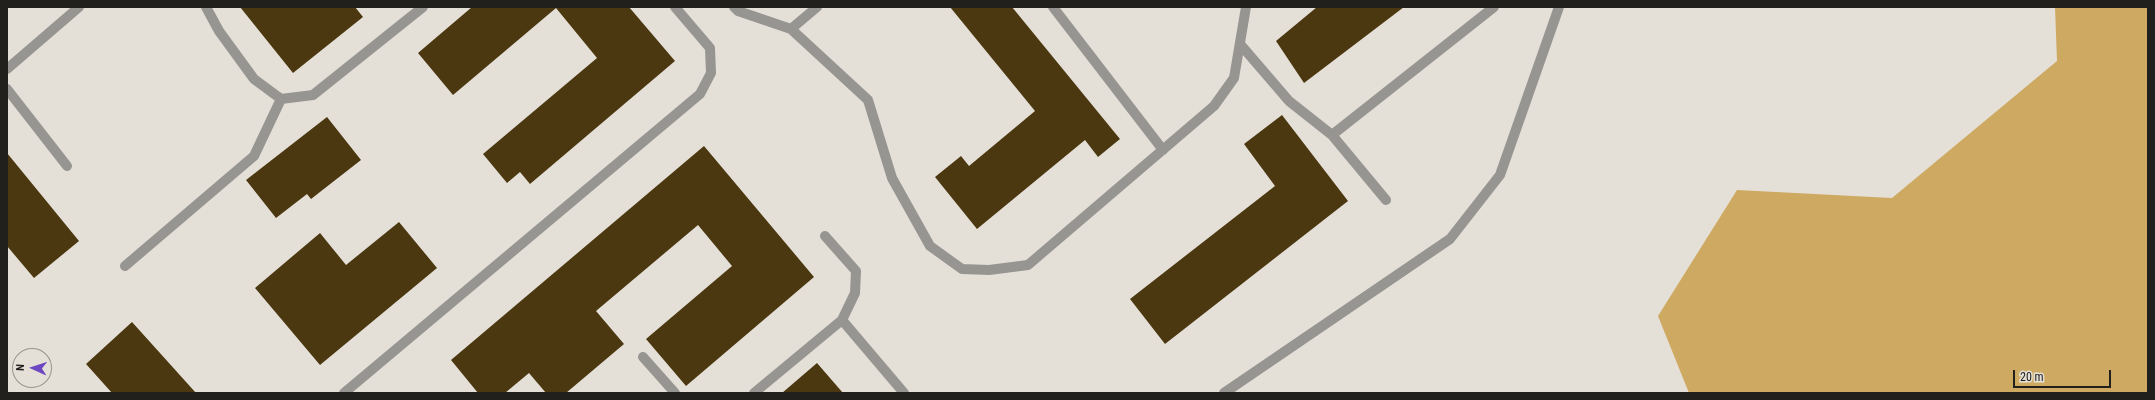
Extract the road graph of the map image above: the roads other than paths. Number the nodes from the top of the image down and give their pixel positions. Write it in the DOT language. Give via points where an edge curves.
graph roads {
  1 [pos="79,7"];
  2 [pos="206,7"];
  3 [pos="423,7"];
  4 [pos="675,7"];
  5 [pos="734,7"];
  6 [pos="817,7"];
  7 [pos="1053,7"];
  8 [pos="1246,7"];
  9 [pos="1494,7"];
  10 [pos="1559,7"];
  11 [pos="791,29"];
  12 [pos="1240,44"];
  13 [pos="7,68"];
  14 [pos="7,89"];
  15 [pos="281,99"];
  16 [pos="1332,135"];
  17 [pos="1163,150"];
  18 [pos="67,166"];
  19 [pos="1386,200"];
  20 [pos="825,236"];
  21 [pos="125,266"];
  22 [pos="842,320"];
  23 [pos="643,357"];
  24 [pos="344,393"];
  25 [pos="675,393"];
  26 [pos="754,393"];
  27 [pos="904,393"];
  28 [pos="1224,393"];
  1 -- 13 [label="lane"];
  2 -- 15 [label="lane" via="219,31 254,79"];
  3 -- 15 [label="lane" via="313,95"];
  4 -- 24 [label="lane" via="710,48 711,73 700,94"];
  5 -- 11 [label="lane" via="738,11"];
  6 -- 11 [label="lane"];
  7 -- 17 [label="lane"];
  8 -- 12 [label="lane"];
  9 -- 16 [label="lane"];
  10 -- 28 [label="lane" via="1500,175 1450,239"];
  11 -- 17 [label="lane" via="868,100 892,178 930,246 962,269 989,270 1028,265"];
  12 -- 16 [label="lane" via="1289,101"];
  12 -- 17 [label="lane" via="1234,78 1214,106"];
  14 -- 18 [label="lane"];
  15 -- 21 [label="lane" via="254,156"];
  16 -- 19 [label="lane"];
  20 -- 22 [label="lane" via="856,271 855,293"];
  22 -- 26 [label="lane"];
  22 -- 27 [label="lane"];
  23 -- 25 [label="lane"];
}
